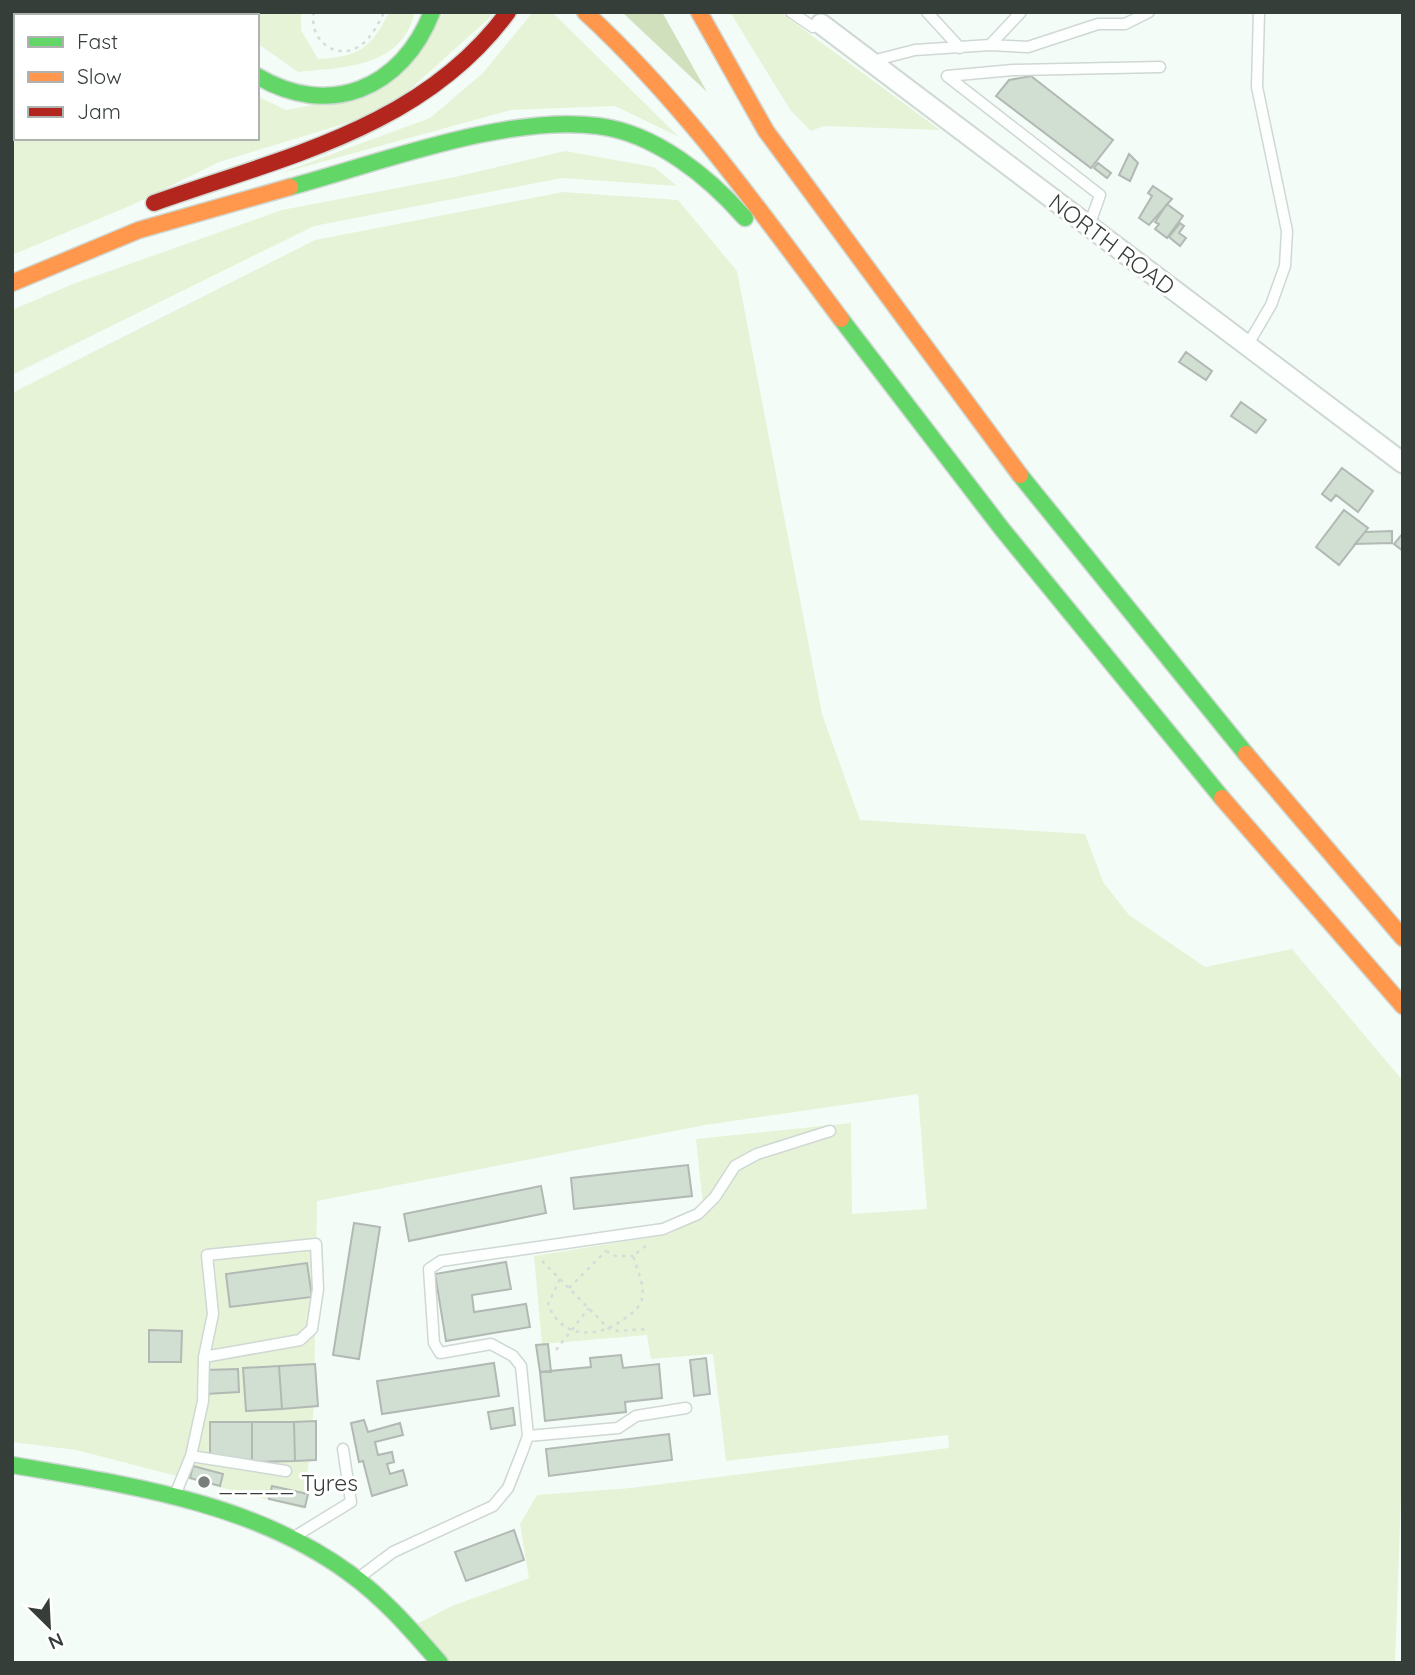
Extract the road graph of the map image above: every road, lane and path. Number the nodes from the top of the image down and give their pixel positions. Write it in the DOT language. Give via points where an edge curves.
graph roads {
  1 [pos="314,12"];
  2 [pos="384,12"];
  3 [pos="432,12"];
  4 [pos="508,12"];
  5 [pos="584,12"];
  6 [pos="682,12"];
  7 [pos="699,12"];
  8 [pos="791,12"];
  9 [pos="927,12"];
  10 [pos="1021,12"];
  11 [pos="1149,12"];
  12 [pos="1259,12"];
  13 [pos="821,24"];
  14 [pos="990,45"];
  15 [pos="960,48"];
  16 [pos="872,61"];
  17 [pos="1160,67"];
  18 [pos="259,77"];
  19 [pos="766,131"];
  20 [pos="141,208"];
  21 [pos="1089,226"];
  22 [pos="12,283"];
  23 [pos="1247,346"];
  24 [pos="947,459"];
  25 [pos="1403,463"];
  26 [pos="1403,938"];
  27 [pos="1403,1006"];
  28 [pos="830,1131"];
  29 [pos="649,1231"];
  30 [pos="621,1235"];
  31 [pos="537,1247"];
  32 [pos="606,1251"];
  33 [pos="633,1256"];
  34 [pos="560,1279"];
  35 [pos="569,1289"];
  36 [pos="589,1308"];
  37 [pos="608,1328"];
  38 [pos="649,1329"];
  39 [pos="571,1331"];
  40 [pos="556,1350"];
  41 [pos="204,1357"];
  42 [pos="686,1408"];
  43 [pos="528,1436"];
  44 [pos="343,1449"];
  45 [pos="191,1456"];
  46 [pos="12,1465"];
  47 [pos="286,1471"];
  48 [pos="175,1495"];
  49 [pos="293,1538"];
  50 [pos="357,1579"];
  51 [pos="440,1663"];
  1 -- 2 [label="path" via="313,29 319,40 338,51 359,47"];
  3 -- 18 [label="main road" via="417,45 398,68 369,86 343,95 315,96 288,91"];
  4 -- 20 [label="main road" via="457,70 412,102 350,131"];
  5 -- 24 [label="main road" via="718,153"];
  6 -- 19 [label="main road"];
  7 -- 19 [label="main road"];
  8 -- 13 [label="lane" via="813,27"];
  9 -- 15 [label="lane"];
  10 -- 14 [label="lane"];
  11 -- 14 [label="lane" via="1125,24 1098,24 1028,47"];
  12 -- 23 [label="lane" via="1257,87 1287,231 1285,266 1271,305"];
  13 -- 16 [label="street, NORTH ROAD"];
  14 -- 15 [label="lane"];
  15 -- 16 [label="lane" via="915,50"];
  16 -- 21 [label="street, NORTH ROAD"];
  17 -- 21 [label="lane" via="947,76 1100,195"];
  19 -- 26 [label="main road" via="1007,459 1189,688"];
  21 -- 23 [label="street, NORTH ROAD"];
  22 -- 24 [label="main road" via="141,230 422,150 555,125 600,126 650,144 697,170 740,211 860,363"];
  23 -- 25 [label="street, NORTH ROAD"];
  24 -- 27 [label="main road" via="1145,705"];
  28 -- 29 [label="lane" via="757,1154 735,1166 698,1214"];
  29 -- 30 [label="lane"];
  29 -- 33 [label="path" via="649,1243"];
  30 -- 31 [label="lane"];
  30 -- 32 [label="path"];
  31 -- 34 [label="path" via="539,1258"];
  31 -- 43 [label="lane" via="440,1261 429,1269 428,1289 434,1343 440,1353 491,1344 513,1356 520,1366"];
  32 -- 33 [label="path"];
  32 -- 35 [label="path"];
  33 -- 37 [label="path" via="642,1300 635,1311"];
  34 -- 35 [label="path"];
  34 -- 39 [label="path" via="548,1304 556,1320"];
  35 -- 36 [label="path"];
  36 -- 37 [label="path"];
  36 -- 39 [label="path"];
  37 -- 38 [label="path"];
  37 -- 39 [label="path" via="595,1333"];
  39 -- 40 [label="path"];
  41 -- 41 [label="lane" via="300,1340 313,1329 318,1289 316,1244 207,1255 213,1314"];
  41 -- 45 [label="lane" via="203,1401"];
  42 -- 43 [label="lane" via="636,1416 618,1428"];
  43 -- 50 [label="lane" via="508,1488 493,1506 393,1552"];
  44 -- 49 [label="lane" via="351,1502"];
  45 -- 47 [label="lane"];
  45 -- 48 [label="lane"];
  46 -- 48 [label="main road"];
  48 -- 49 [label="main road" via="249,1518"];
  49 -- 50 [label="main road" via="312,1546"];
  50 -- 51 [label="main road"];
}
